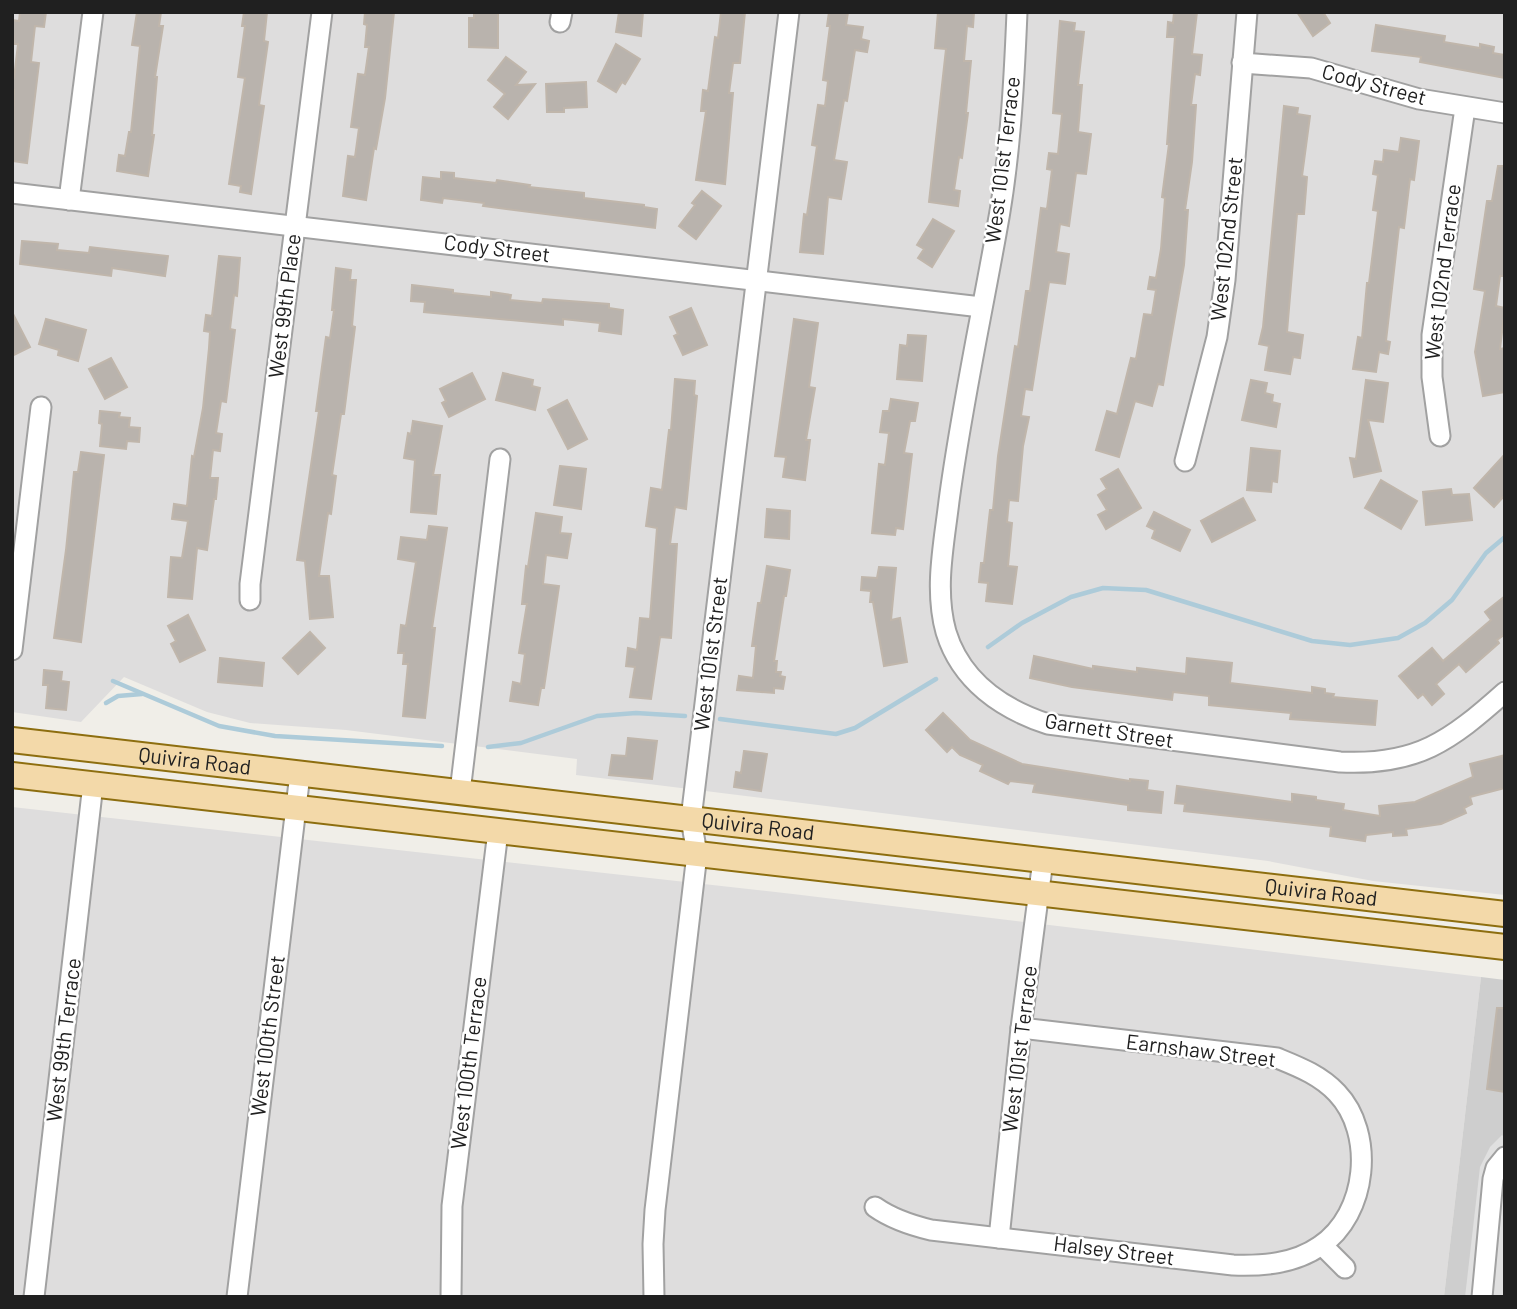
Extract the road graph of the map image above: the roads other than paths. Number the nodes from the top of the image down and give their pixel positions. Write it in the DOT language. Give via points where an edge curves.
graph roads {
  1 [pos="93,12"];
  2 [pos="322,12"];
  3 [pos="789,12"];
  4 [pos="1017,12"];
  5 [pos="1247,12"];
  6 [pos="1242,63"];
  7 [pos="1465,108"];
  8 [pos="1505,113"];
  9 [pos="12,193"];
  10 [pos="69,200"];
  11 [pos="295,226"];
  12 [pos="756,279"];
  13 [pos="981,307"];
  14 [pos="41,407"];
  15 [pos="1440,436"];
  16 [pos="500,460"];
  17 [pos="1185,461"];
  18 [pos="250,600"];
  19 [pos="12,650"];
  20 [pos="1502,699"];
  21 [pos="12,740"];
  22 [pos="300,774"];
  23 [pos="12,775"];
  24 [pos="93,784"];
  25 [pos="460,792"];
  26 [pos="296,808"];
  27 [pos="691,819"];
  28 [pos="498,831"];
  29 [pos="697,854"];
  30 [pos="1043,860"];
  31 [pos="1040,894"];
  32 [pos="1505,914"];
  33 [pos="1505,947"];
  34 [pos="1021,1028"];
  35 [pos="1505,1157"];
  36 [pos="875,1207"];
  37 [pos="999,1238"];
  38 [pos="1322,1245"];
  39 [pos="1345,1268"];
  40 [pos="34,1297"];
  41 [pos="237,1297"];
  42 [pos="451,1297"];
  43 [pos="654,1297"];
  44 [pos="1482,1297"];
  1 -- 10 [label="street"];
  2 -- 11 [label="street, West 99th Place"];
  3 -- 12 [label="street, West 101st Street"];
  4 -- 13 [label="street, West 101st Terrace" via="1007,160"];
  5 -- 6 [label="street, West 102nd Street"];
  6 -- 7 [label="street, Cody Street" via="1311,68"];
  6 -- 17 [label="street, West 102nd Street" via="1226,280 1217,337"];
  7 -- 8 [label="street, Cody Street"];
  7 -- 15 [label="street, West 102nd Terrace" via="1432,335"];
  9 -- 10 [label="street, Cody Street"];
  10 -- 11 [label="street, Cody Street"];
  11 -- 12 [label="street, Cody Street"];
  11 -- 18 [label="street, West 99th Place"];
  12 -- 13 [label="street, Cody Street"];
  12 -- 27 [label="street, West 101st Street"];
  13 -- 20 [label="street, Garnett Street" via="959,426 940,593 953,649 986,693 1009,709 1048,724 1369,763 1401,759 1434,747"];
  14 -- 19 [label="street"];
  16 -- 25 [label="street"];
  21 -- 22 [label="main road, Quivira Road"];
  22 -- 25 [label="main road, Quivira Road"];
  22 -- 26 [label="street, West 100th Street"];
  23 -- 24 [label="main road, Quivira Road"];
  24 -- 26 [label="main road, Quivira Road"];
  24 -- 40 [label="street, West 99th Terrace"];
  25 -- 27 [label="main road, Quivira Road"];
  26 -- 28 [label="main road, Quivira Road"];
  26 -- 41 [label="street, West 100th Street"];
  27 -- 29 [label="street, West 101st Street"];
  27 -- 30 [label="main road, Quivira Road"];
  28 -- 29 [label="main road, Quivira Road"];
  28 -- 42 [label="street, West 100th Terrace" via="452,1206"];
  29 -- 31 [label="main road, Quivira Road"];
  29 -- 43 [label="street, West 101st Street" via="655,1210"];
  30 -- 31 [label="street, West 101st Terrace"];
  30 -- 32 [label="main road, Quivira Road"];
  31 -- 33 [label="main road, Quivira Road"];
  31 -- 34 [label="street, West 101st Terrace"];
  34 -- 37 [label="street, West 101st Terrace"];
  34 -- 38 [label="street, Earnshaw Street" via="1277,1058 1313,1073 1348,1107 1358,1129 1362,1163 1355,1200"];
  35 -- 44 [label="street" via="1493,1179"];
  36 -- 37 [label="street, Halsey Street" via="909,1225"];
  37 -- 38 [label="street, Halsey Street" via="1245,1265 1283,1262"];
  38 -- 39 [label="street"];
}
